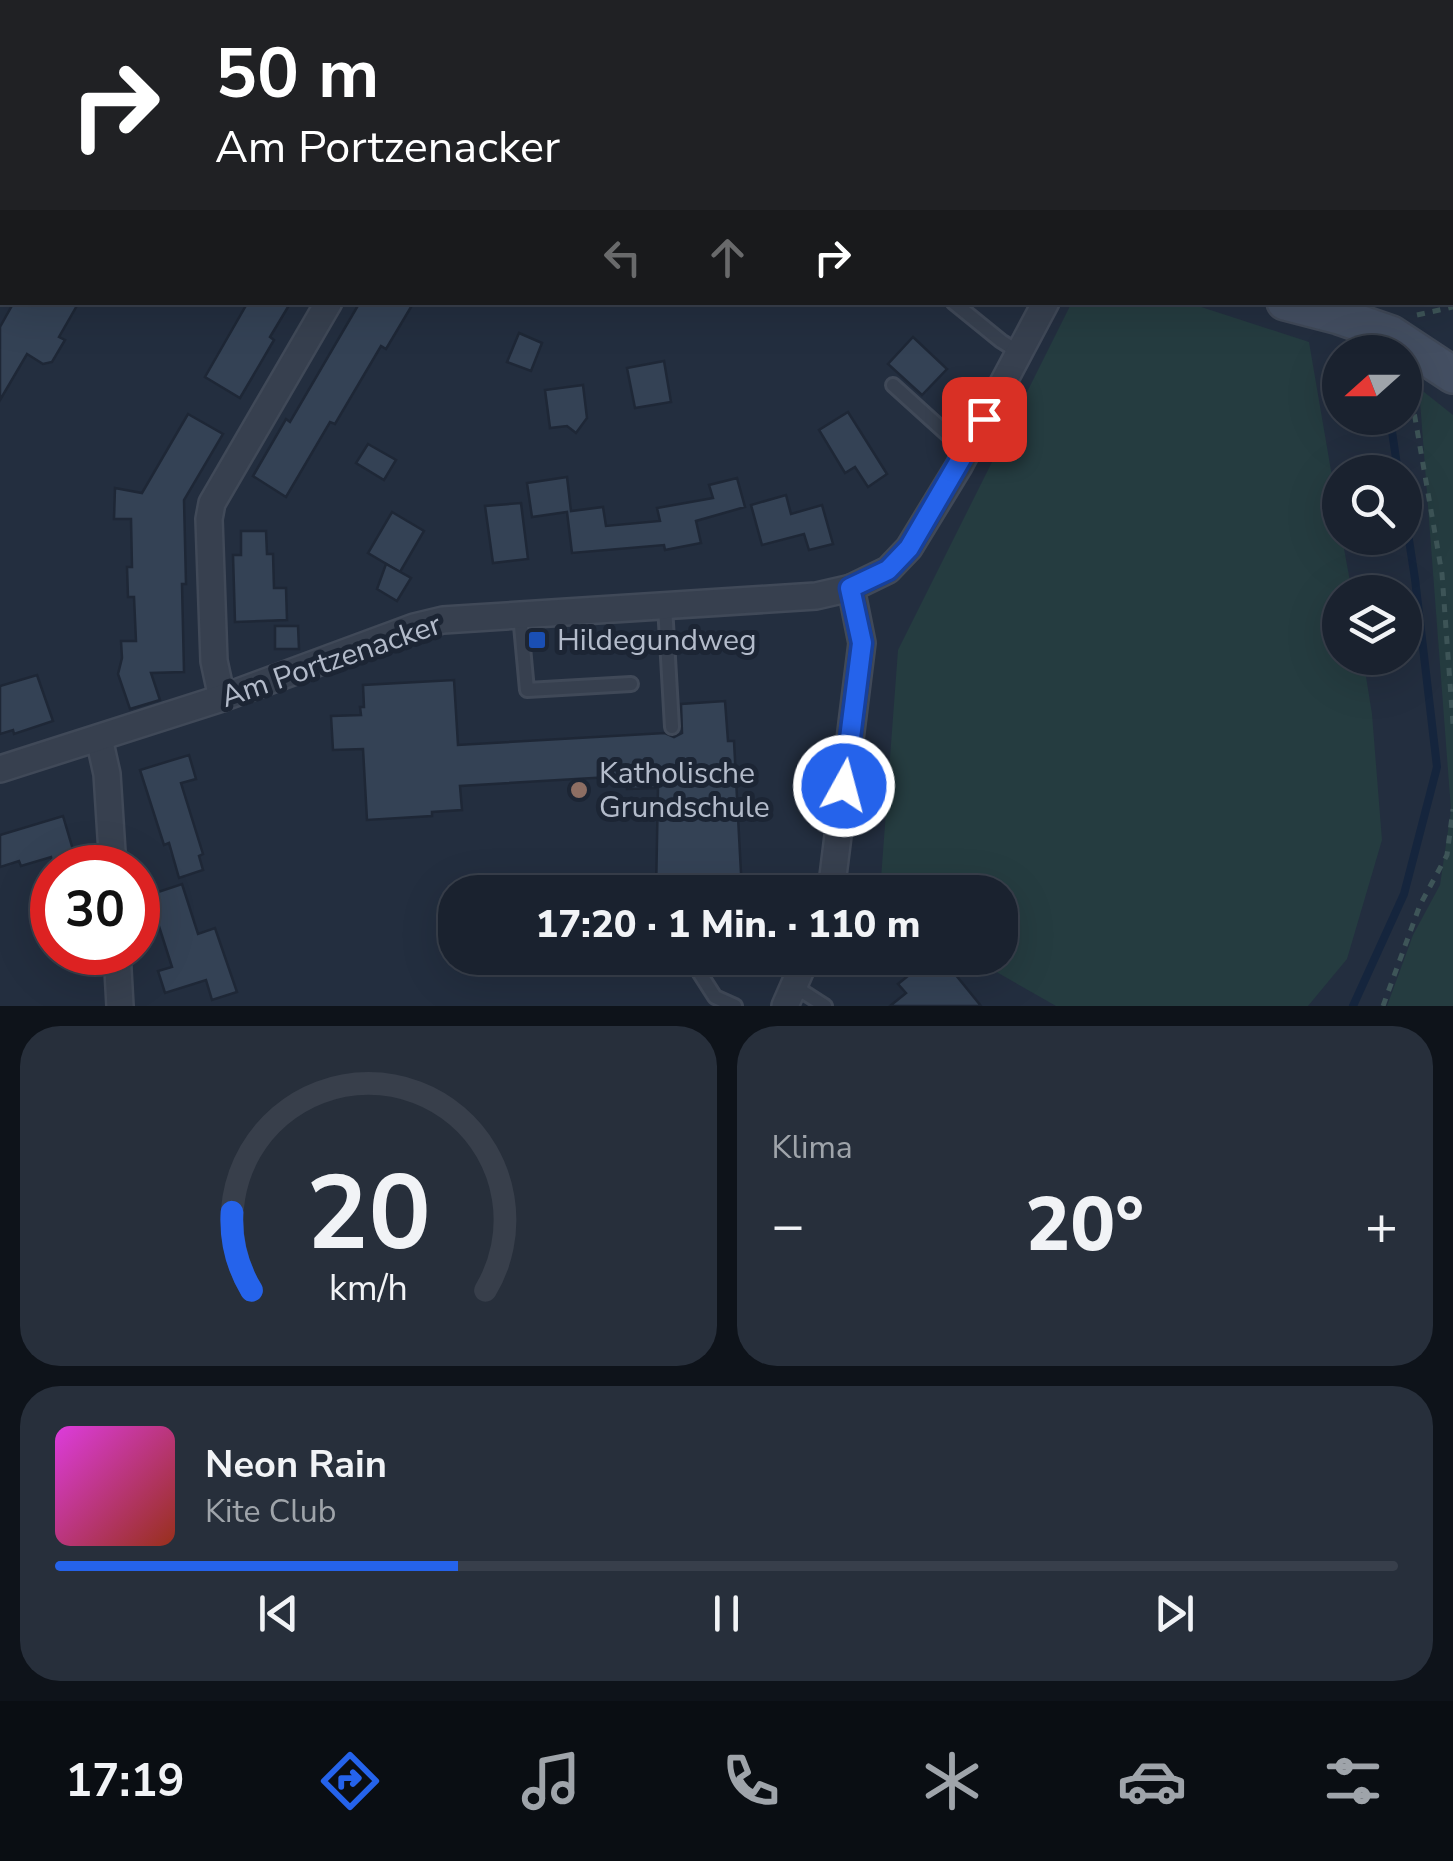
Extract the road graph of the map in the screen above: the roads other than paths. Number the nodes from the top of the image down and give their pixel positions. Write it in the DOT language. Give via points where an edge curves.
graph roads {
  1 [pos="327,305"];
  2 [pos="957,305"];
  3 [pos="1044,305"];
  4 [pos="1297,305"];
  5 [pos="1020,353"];
  6 [pos="1453,375"];
  7 [pos="894,384"];
  8 [pos="966,452"];
  9 [pos="850,588"];
  10 [pos="665,606"];
  11 [pos="520,614"];
  12 [pos="631,684"];
  13 [pos="222,698"];
  14 [pos="672,727"];
  15 [pos="98,738"];
  16 [pos="0,770"];
  17 [pos="111,845"];
  18 [pos="834,875"];
  19 [pos="119,975"];
  20 [pos="701,975"];
  21 [pos="790,996"];
  22 [pos="120,1006"];
  23 [pos="735,1006"];
  24 [pos="826,1006"];
  1 -- 13 [label="street" via="212,503 214,661"];
  2 -- 5 [label="lane"];
  3 -- 5 [label="street, Am Portzenacker"];
  4 -- 6 [label="main road" via="1404,325"];
  5 -- 8 [label="street, Am Portzenacker"];
  7 -- 8 [label="lane"];
  8 -- 9 [label="street, Am Portzenacker" via="909,548 888,570"];
  9 -- 10 [label="street, Am Portzenacker"];
  9 -- 18 [label="street" via="862,643"];
  10 -- 11 [label="street, Am Portzenacker"];
  10 -- 14 [label="lane"];
  11 -- 12 [label="lane" via="527,690"];
  11 -- 13 [label="street, Am Portzenacker" via="414,627"];
  13 -- 15 [label="street, Am Portzenacker"];
  15 -- 16 [label="street, Am Portzenacker"];
  15 -- 17 [label="street"];
  19 -- 22 [label="street"];
  20 -- 23 [label="lane" via="715,997"];
  21 -- 24 [label="lane"];
}
